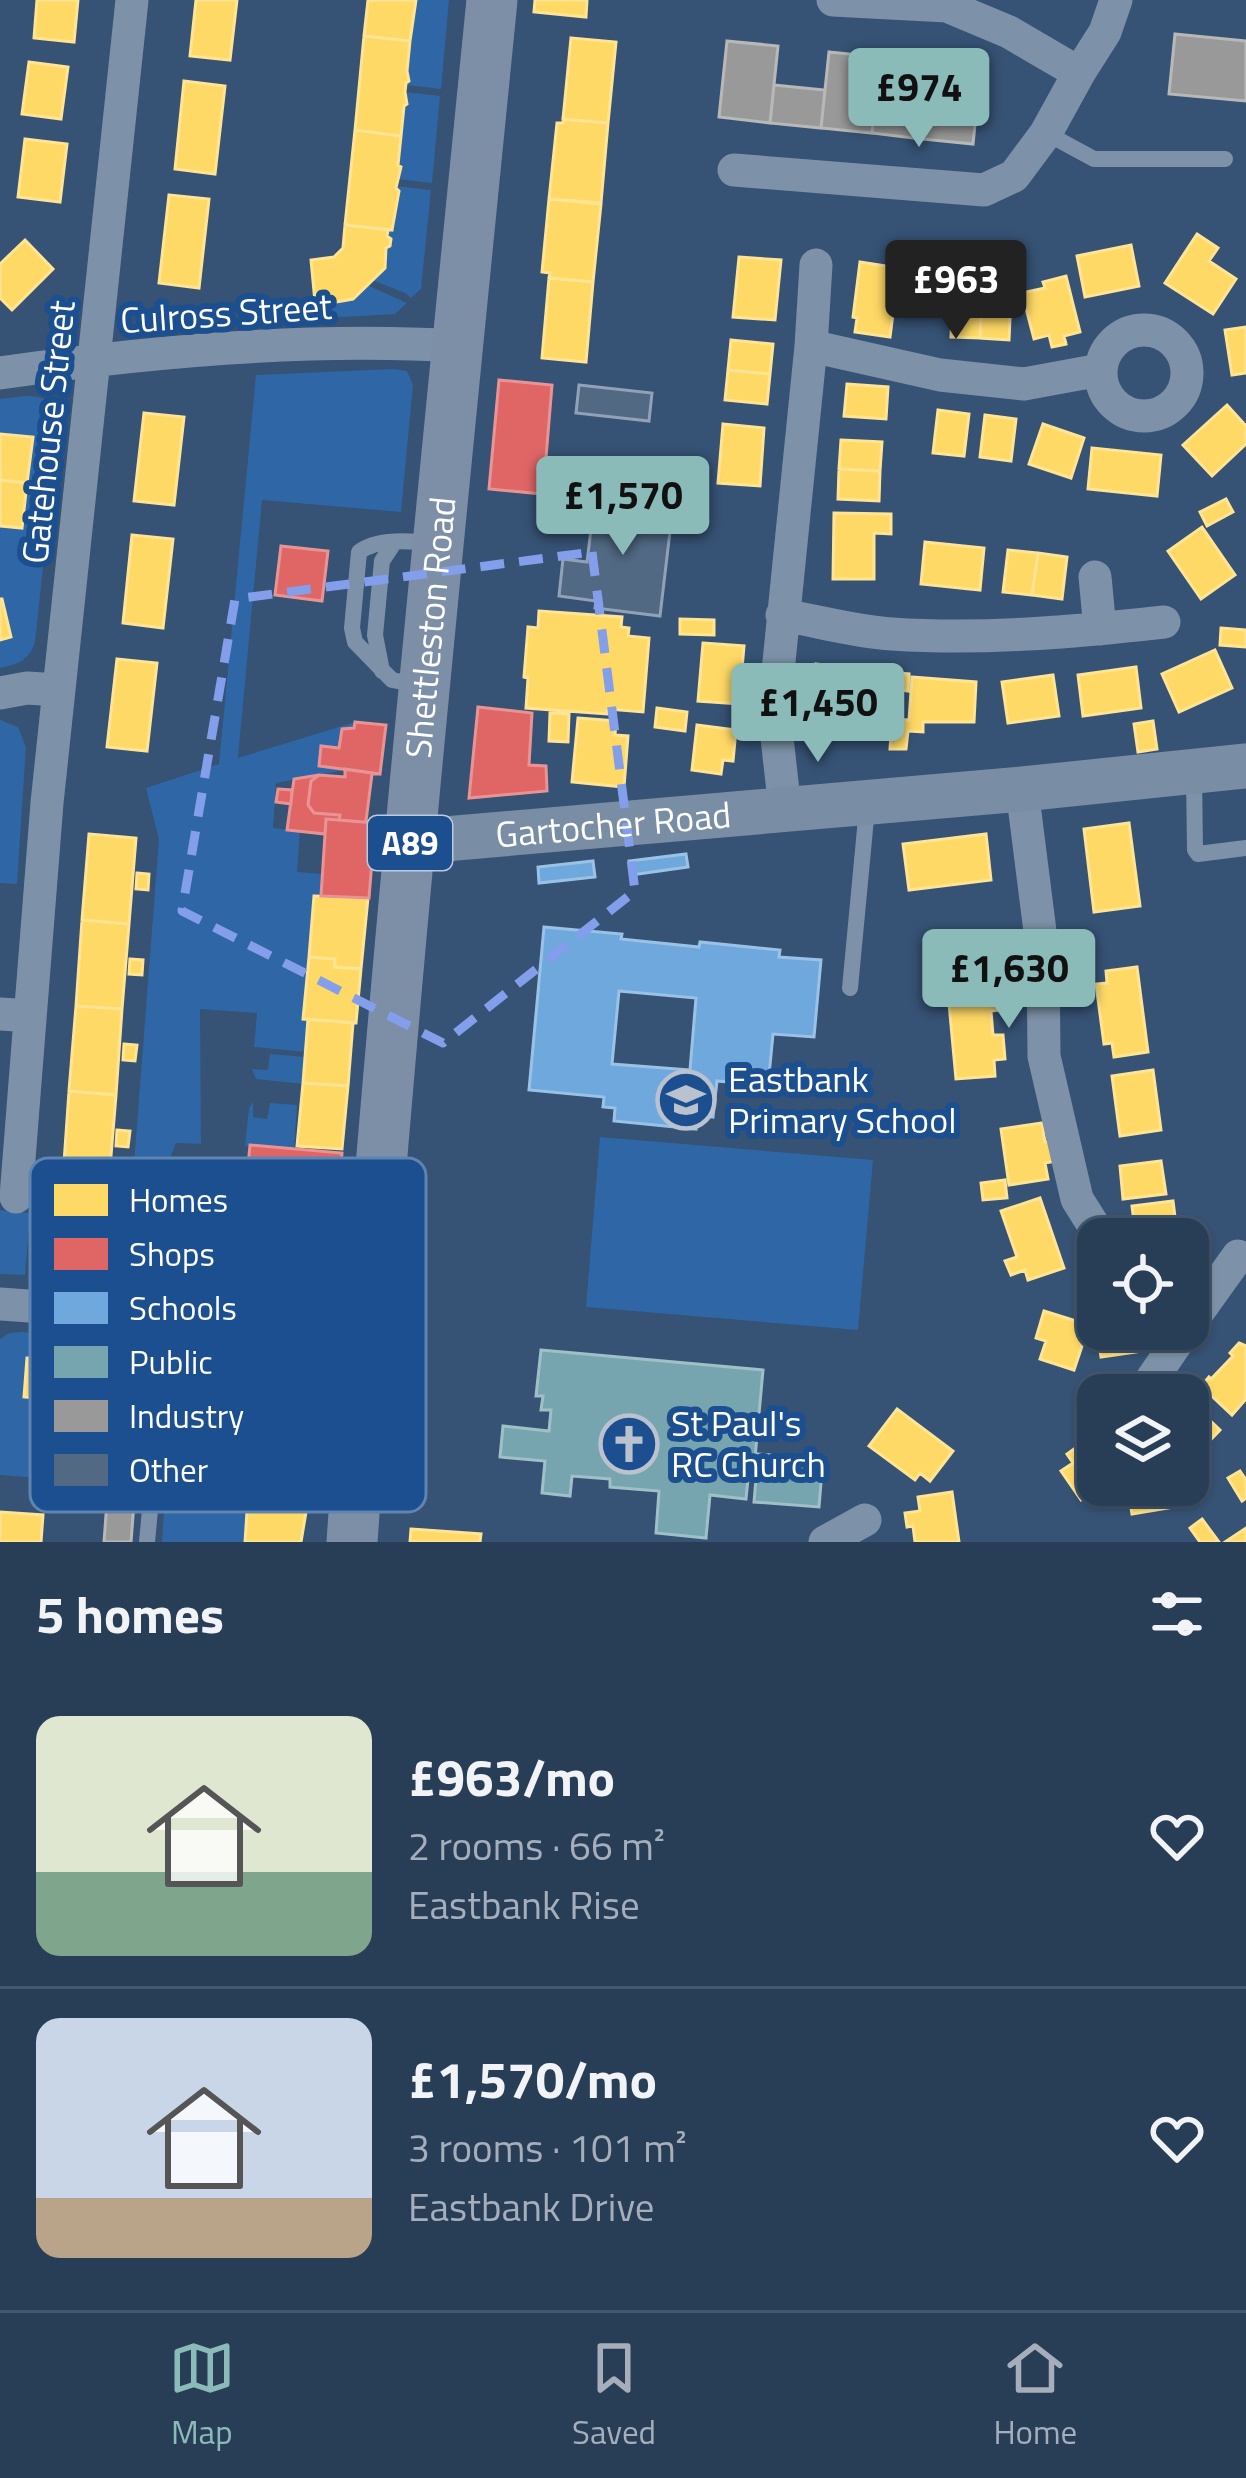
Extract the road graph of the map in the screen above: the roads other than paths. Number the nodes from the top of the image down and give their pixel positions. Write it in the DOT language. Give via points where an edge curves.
graph roads {
  1 [pos="133,0"];
  2 [pos="492,0"];
  3 [pos="833,0"];
  4 [pos="1116,0"];
  5 [pos="947,3"];
  6 [pos="1079,73"];
  7 [pos="1046,133"];
  8 [pos="1225,159"];
  9 [pos="734,170"];
  10 [pos="816,265"];
  11 [pos="458,346"];
  12 [pos="811,346"];
  13 [pos="95,361"];
  14 [pos="1100,370"];
  15 [pos="0,373"];
  16 [pos="416,543"];
  17 [pos="1095,577"];
  18 [pos="782,615"];
  19 [pos="1163,622"];
  20 [pos="1100,629"];
  21 [pos="404,679"];
  22 [pos="59,690"];
  23 [pos="0,693"];
  24 [pos="1246,766"];
  25 [pos="1194,772"];
  26 [pos="1022,789"];
  27 [pos="868,801"];
  28 [pos="785,809"];
  29 [pos="410,842"];
  30 [pos="1246,848"];
  31 [pos="850,988"];
  32 [pos="15,1015"];
  33 [pos="382,1158"];
  34 [pos="16,1197"];
  35 [pos="1088,1218"];
  36 [pos="1238,1256"];
  37 [pos="1209,1295"];
  38 [pos="0,1304"];
  39 [pos="30,1306"];
  40 [pos="150,1512"];
  41 [pos="354,1512"];
  42 [pos="866,1520"];
  43 [pos="147,1542"];
  44 [pos="352,1542"];
  45 [pos="825,1542"];
  1 -- 13 [label="street, Gatehouse Street"];
  2 -- 11 [label="main road, Shettleston Road / A89"];
  3 -- 5 [label="street"];
  4 -- 6 [label="street"];
  5 -- 6 [label="street"];
  6 -- 7 [label="street"];
  7 -- 8 [label="lane" via="1094,159"];
  7 -- 9 [label="street" via="1014,176 984,190"];
  10 -- 12 [label="street"];
  11 -- 13 [label="street, Culross Street" via="267,347"];
  11 -- 16 [label="main road, Shettleston Road / A89"];
  12 -- 14 [label="street" via="1024,384"];
  12 -- 18 [label="street"];
  13 -- 15 [label="street, Culross Street"];
  13 -- 22 [label="street, Gatehouse Street"];
  16 -- 21 [label="main road, Shettleston Road / A89"];
  16 -- 21 [label="lane" via="360,550 352,628 355,642"];
  17 -- 20 [label="street"];
  18 -- 20 [label="street" via="889,634"];
  18 -- 28 [label="street" via="774,710"];
  19 -- 20 [label="street"];
  21 -- 29 [label="main road, Shettleston Road / A89"];
  22 -- 23 [label="street"];
  22 -- 32 [label="street, Gatehouse Street"];
  24 -- 25 [label="main road, Gartocher Road"];
  25 -- 26 [label="main road, Gartocher Road"];
  25 -- 30 [label="lane" via="1195,850"];
  26 -- 27 [label="main road, Gartocher Road"];
  26 -- 35 [label="street" via="1043,955 1044,1056 1076,1199"];
  27 -- 28 [label="main road, Gartocher Road"];
  27 -- 31 [label="lane"];
  28 -- 29 [label="main road, Gartocher Road"];
  29 -- 33 [label="main road, Shettleston Road / A89"];
  32 -- 34 [label="street, Gatehouse Street"];
  36 -- 37 [label="street"];
  38 -- 39 [label="street"];
  40 -- 43 [label="lane"];
  41 -- 44 [label="main road, Shettleston Road / A89"];
  42 -- 45 [label="street"];
}
